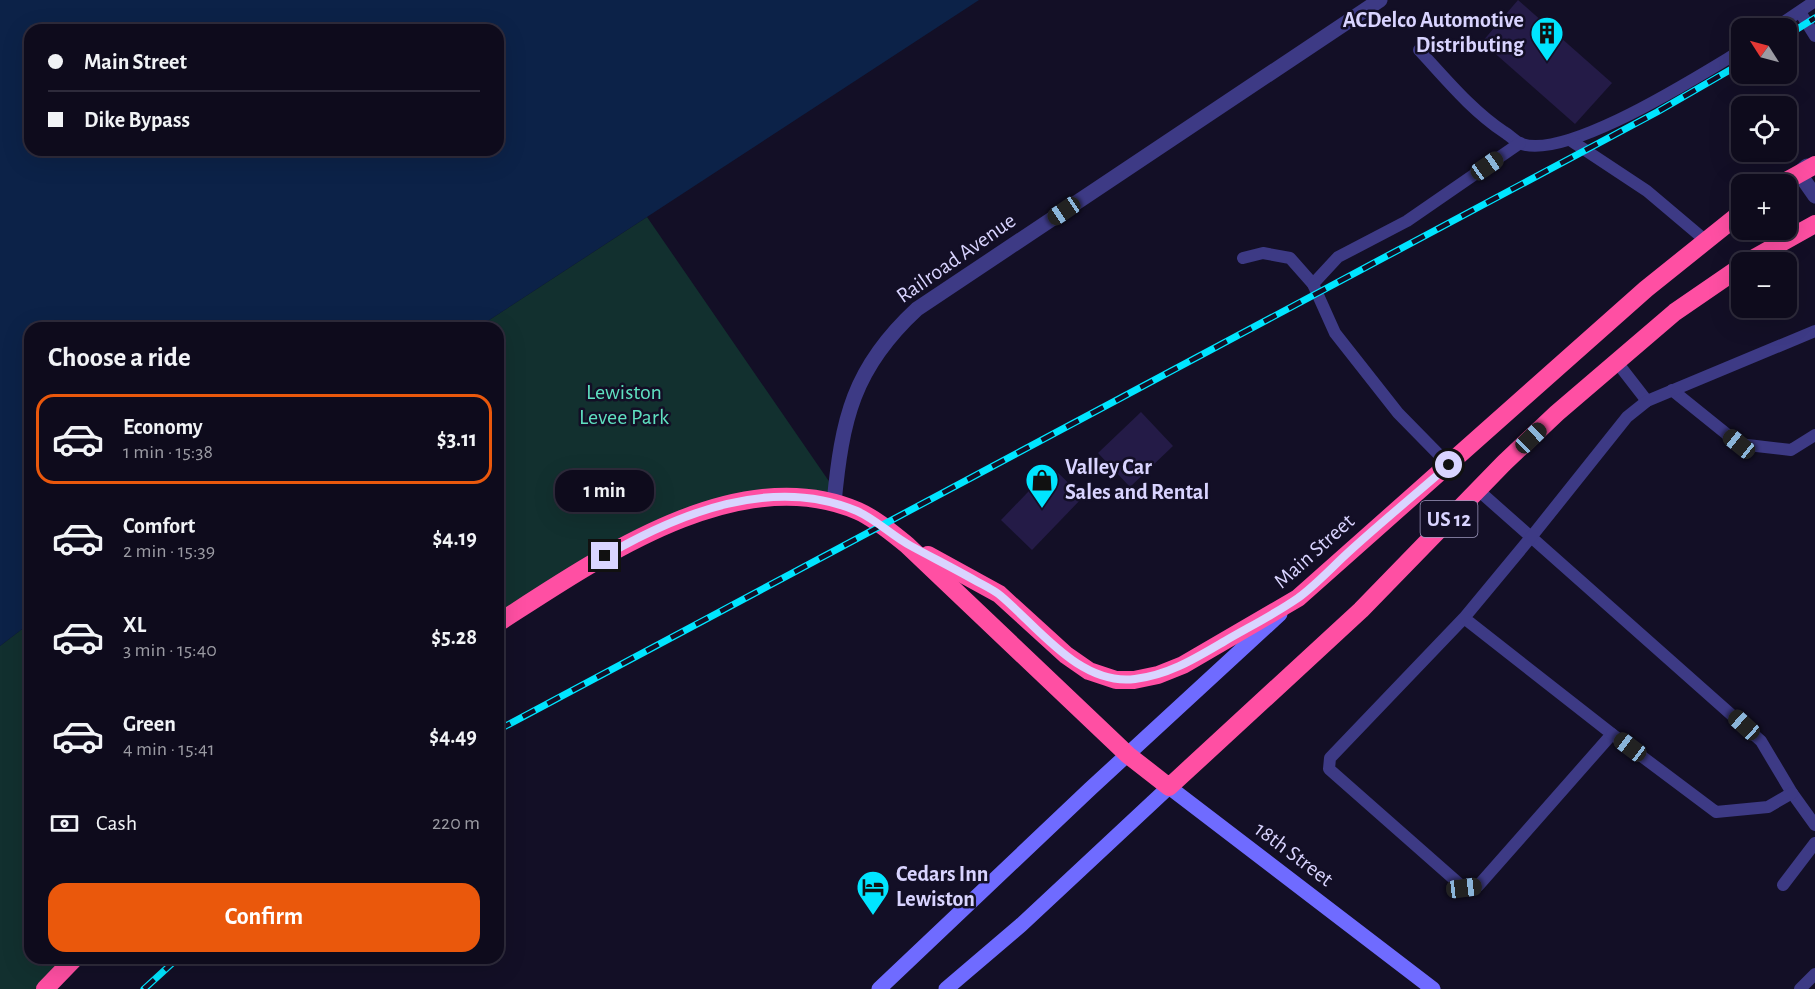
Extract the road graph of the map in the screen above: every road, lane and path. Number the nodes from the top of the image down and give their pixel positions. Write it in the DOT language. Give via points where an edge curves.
graph roads {
  1 [pos="1380,0"];
  2 [pos="1815,1"];
  3 [pos="1800,12"];
  4 [pos="1791,18"];
  5 [pos="1815,36"];
  6 [pos="1419,50"];
  7 [pos="1731,56"];
  8 [pos="1570,140"];
  9 [pos="1520,143"];
  10 [pos="1815,158"];
  11 [pos="1815,165"];
  12 [pos="1799,173"];
  13 [pos="1815,196"];
  14 [pos="1731,220"];
  15 [pos="1815,224"];
  16 [pos="1705,240"];
  17 [pos="1765,252"];
  18 [pos="1243,258"];
  19 [pos="1731,274"];
  20 [pos="1313,284"];
  21 [pos="1815,331"];
  22 [pos="1616,361"];
  23 [pos="1672,390"];
  24 [pos="1647,400"];
  25 [pos="1815,435"];
  26 [pos="1449,465"];
  27 [pos="1478,490"];
  28 [pos="834,503"];
  29 [pos="1532,536"];
  30 [pos="908,544"];
  31 [pos="1298,598"];
  32 [pos="504,618"];
  33 [pos="1464,618"];
  34 [pos="1612,734"];
  35 [pos="1128,755"];
  36 [pos="1169,787"];
  37 [pos="1792,793"];
  38 [pos="1815,825"];
  39 [pos="1815,843"];
  40 [pos="1783,885"];
  41 [pos="69,964"];
  42 [pos="1815,974"];
  43 [pos="45,989"];
  44 [pos="879,989"];
  45 [pos="946,989"];
  46 [pos="1433,989"];
  47 [pos="1800,989"];
  1 -- 28 [label="street, Railroad Avenue" via="917,309 882,346 855,393 839,455"];
  2 -- 3 [label="lane"];
  3 -- 4 [label="lane"];
  3 -- 5 [label="lane"];
  6 -- 9 [label="lane" via="1467,102"];
  7 -- 8 [label="lane" via="1661,97"];
  8 -- 9 [label="lane" via="1547,146"];
  8 -- 16 [label="lane" via="1647,191"];
  9 -- 20 [label="lane" via="1407,221 1338,257"];
  10 -- 12 [label="street"];
  11 -- 12 [label="highway"];
  12 -- 13 [label="street"];
  14 -- 16 [label="highway, Main Street / US 12"];
  15 -- 17 [label="highway"];
  16 -- 26 [label="highway, Main Street / US 12"];
  18 -- 20 [label="lane" via="1263,253 1290,258"];
  19 -- 22 [label="highway, US 12" via="1675,312"];
  20 -- 26 [label="lane" via="1335,333 1398,413"];
  21 -- 23 [label="lane"];
  22 -- 24 [label="lane"];
  22 -- 27 [label="highway, US 12"];
  23 -- 24 [label="lane"];
  23 -- 25 [label="lane" via="1739,444 1791,450"];
  24 -- 29 [label="lane" via="1627,417"];
  26 -- 31 [label="highway, Main Street / US 12"];
  27 -- 29 [label="lane"];
  27 -- 36 [label="highway, US 12" via="1361,609"];
  28 -- 30 [label="highway, US 12" via="871,518"];
  28 -- 32 [label="highway, US 12" via="805,497 754,498 665,526 621,547"];
  29 -- 33 [label="lane"];
  29 -- 37 [label="lane" via="1761,741"];
  30 -- 31 [label="highway, US 12" via="999,594 1066,655 1089,671 1116,680 1158,675 1183,665"];
  30 -- 35 [label="highway, US 12"];
  31 -- 35 [label="main road, Main Street / US 12"];
  33 -- 34 [label="lane"];
  33 -- 34 [label="lane" via="1330,758 1329,769 1464,888 1478,886"];
  34 -- 37 [label="lane" via="1716,812 1768,807"];
  35 -- 36 [label="highway, 18th Street / US 12"];
  35 -- 44 [label="main road, Main Street"];
  36 -- 45 [label="main road"];
  36 -- 46 [label="main road, 18th Street"];
  37 -- 38 [label="lane"];
  39 -- 40 [label="lane"];
  41 -- 43 [label="highway"];
  42 -- 47 [label="lane"];
}
